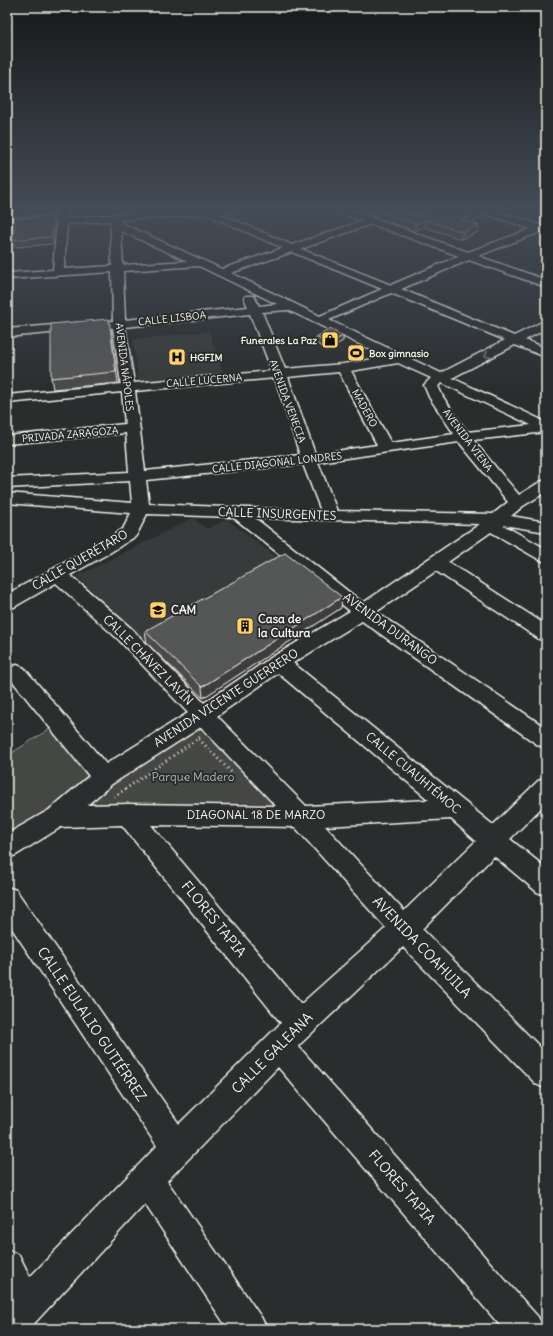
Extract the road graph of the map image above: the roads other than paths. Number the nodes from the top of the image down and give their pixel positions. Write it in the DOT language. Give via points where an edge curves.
graph roads {
  1 [pos="97,269"];
  2 [pos="117,269"];
  3 [pos="215,269"];
  4 [pos="232,269"];
  5 [pos="345,269"];
  6 [pos="436,269"];
  7 [pos="505,269"];
  8 [pos="58,272"];
  9 [pos="222,273"];
  10 [pos="7,276"];
  11 [pos="546,284"];
  12 [pos="246,285"];
  13 [pos="392,288"];
  14 [pos="290,306"];
  15 [pos="254,310"];
  16 [pos="320,320"];
  17 [pos="119,324"];
  18 [pos="546,324"];
  19 [pos="7,333"];
  20 [pos="516,340"];
  21 [pos="546,353"];
  22 [pos="400,359"];
  23 [pos="343,368"];
  24 [pos="280,373"];
  25 [pos="442,378"];
  26 [pos="128,388"];
  27 [pos="7,399"];
  28 [pos="133,428"];
  29 [pos="546,428"];
  30 [pos="463,437"];
  31 [pos="7,440"];
  32 [pos="387,449"];
  33 [pos="309,459"];
  34 [pos="138,476"];
  35 [pos="7,483"];
  36 [pos="546,485"];
  37 [pos="7,498"];
  38 [pos="517,503"];
  39 [pos="141,508"];
  40 [pos="238,513"];
  41 [pos="331,516"];
  42 [pos="493,522"];
  43 [pos="546,527"];
  44 [pos="546,556"];
  45 [pos="435,562"];
  46 [pos="59,575"];
  47 [pos="7,602"];
  48 [pos="363,612"];
  49 [pos="546,634"];
  50 [pos="279,662"];
  51 [pos="17,673"];
  52 [pos="202,715"];
  53 [pos="546,739"];
  54 [pos="104,777"];
  55 [pos="546,788"];
  56 [pos="123,807"];
  57 [pos="456,810"];
  58 [pos="57,817"];
  59 [pos="301,817"];
  60 [pos="493,840"];
  61 [pos="7,847"];
  62 [pos="546,884"];
  63 [pos="7,899"];
  64 [pos="404,929"];
  65 [pos="300,1024"];
  66 [pos="279,1046"];
  67 [pos="546,1074"];
  68 [pos="177,1148"];
  69 [pos="147,1179"];
  70 [pos="7,1267"];
  71 [pos="17,1317"];
  72 [pos="249,1329"];
  73 [pos="526,1329"];
  1 -- 8 [label="street"];
  2 -- 17 [label="street, AVENIDA NÁPOLES"];
  3 -- 9 [label="street"];
  4 -- 9 [label="street"];
  5 -- 13 [label="street"];
  6 -- 13 [label="street"];
  7 -- 11 [label="street"];
  8 -- 10 [label="street"];
  9 -- 12 [label="street"];
  12 -- 14 [label="street"];
  12 -- 15 [label="street, AVENIDA VENECIA"];
  13 -- 16 [label="street"];
  13 -- 20 [label="street"];
  14 -- 15 [label="street, CALLE LISBOA"];
  14 -- 16 [label="street"];
  15 -- 17 [label="street, CALLE LISBOA"];
  15 -- 24 [label="street, AVENIDA VENECIA"];
  16 -- 22 [label="street"];
  17 -- 19 [label="street, CALLE LISBOA"];
  17 -- 26 [label="street, AVENIDA NÁPOLES"];
  18 -- 20 [label="street"];
  20 -- 21 [label="street"];
  20 -- 25 [label="street, one-way"];
  22 -- 23 [label="street, CALLE LUCERNA"];
  22 -- 25 [label="street"];
  23 -- 24 [label="street, CALLE LUCERNA"];
  23 -- 32 [label="street, MADERO"];
  24 -- 26 [label="street, CALLE LUCERNA"];
  24 -- 33 [label="street, AVENIDA VENECIA"];
  25 -- 29 [label="street"];
  25 -- 30 [label="street, AVENIDA VIENA" via="431,385 432,389"];
  26 -- 27 [label="street, CALLE LUCERNA"];
  26 -- 28 [label="street, AVENIDA NÁPOLES"];
  28 -- 31 [label="street, PRIVADA ZARAGOZA"];
  28 -- 34 [label="street, AVENIDA NÁPOLES"];
  29 -- 30 [label="street, CALLE DIAGONAL LONDRES"];
  30 -- 32 [label="street, CALLE DIAGONAL LONDRES"];
  30 -- 38 [label="street, AVENIDA VIENA"];
  32 -- 33 [label="street, CALLE DIAGONAL LONDRES"];
  33 -- 34 [label="street, CALLE DIAGONAL LONDRES"];
  33 -- 41 [label="street, AVENIDA VENECIA"];
  34 -- 35 [label="street, CALLE DIAGONAL LONDRES"];
  34 -- 39 [label="street, AVENIDA NÁPOLES"];
  36 -- 38 [label="street, AVENIDA VICENTE GUERRERO"];
  37 -- 39 [label="street, CALLE INSURGENTES"];
  38 -- 42 [label="street, AVENIDA VICENTE GUERRERO"];
  39 -- 40 [label="street, CALLE INSURGENTES"];
  39 -- 46 [label="street, CALLE QUERÉTARO" via="130,532"];
  40 -- 41 [label="street, CALLE INSURGENTES"];
  40 -- 48 [label="street, AVENIDA DURANGO"];
  41 -- 42 [label="street, CALLE INSURGENTES"];
  42 -- 43 [label="street, CALLE INSURGENTES"];
  42 -- 44 [label="street"];
  42 -- 45 [label="street, AVENIDA VICENTE GUERRERO"];
  45 -- 48 [label="street, AVENIDA VICENTE GUERRERO"];
  45 -- 49 [label="street"];
  46 -- 47 [label="street, CALLE QUERÉTARO"];
  46 -- 52 [label="street, CALLE CHÁVEZ LAVÍN" via="126,635"];
  48 -- 50 [label="street, AVENIDA VICENTE GUERRERO"];
  48 -- 53 [label="street, AVENIDA DURANGO"];
  50 -- 52 [label="street, AVENIDA VICENTE GUERRERO"];
  50 -- 57 [label="street, CALLE CUAUHTÉMOC"];
  51 -- 54 [label="street"];
  52 -- 54 [label="street, AVENIDA VICENTE GUERRERO"];
  52 -- 59 [label="street, CALLE CHÁVEZ LAVÍN"];
  54 -- 58 [label="street, AVENIDA VICENTE GUERRERO"];
  55 -- 60 [label="street, CALLE GALEANA"];
  56 -- 58 [label="street, DIAGONAL 18 DE MARZO"];
  56 -- 59 [label="street, DIAGONAL 18 DE MARZO"];
  56 -- 65 [label="street, FLORES TAPIA"];
  57 -- 59 [label="street, DIAGONAL 18 DE MARZO"];
  57 -- 60 [label="street, CALLE CUAUHTÉMOC"];
  58 -- 61 [label="street, AVENIDA VICENTE GUERRERO"];
  59 -- 64 [label="street, AVENIDA COAHUILA"];
  60 -- 62 [label="street, CALLE CUAUHTÉMOC"];
  60 -- 64 [label="street, CALLE GALEANA"];
  63 -- 68 [label="street, CALLE EULALIO GUTIÉRREZ"];
  64 -- 65 [label="street, CALLE GALEANA"];
  64 -- 67 [label="street, AVENIDA COAHUILA"];
  65 -- 66 [label="street, CALLE GALEANA"];
  66 -- 68 [label="street, CALLE GALEANA"];
  66 -- 73 [label="street, FLORES TAPIA"];
  68 -- 69 [label="street, CALLE GALEANA"];
  69 -- 71 [label="street, CALLE GALEANA"];
  69 -- 72 [label="street"];
  70 -- 71 [label="street"];
}
